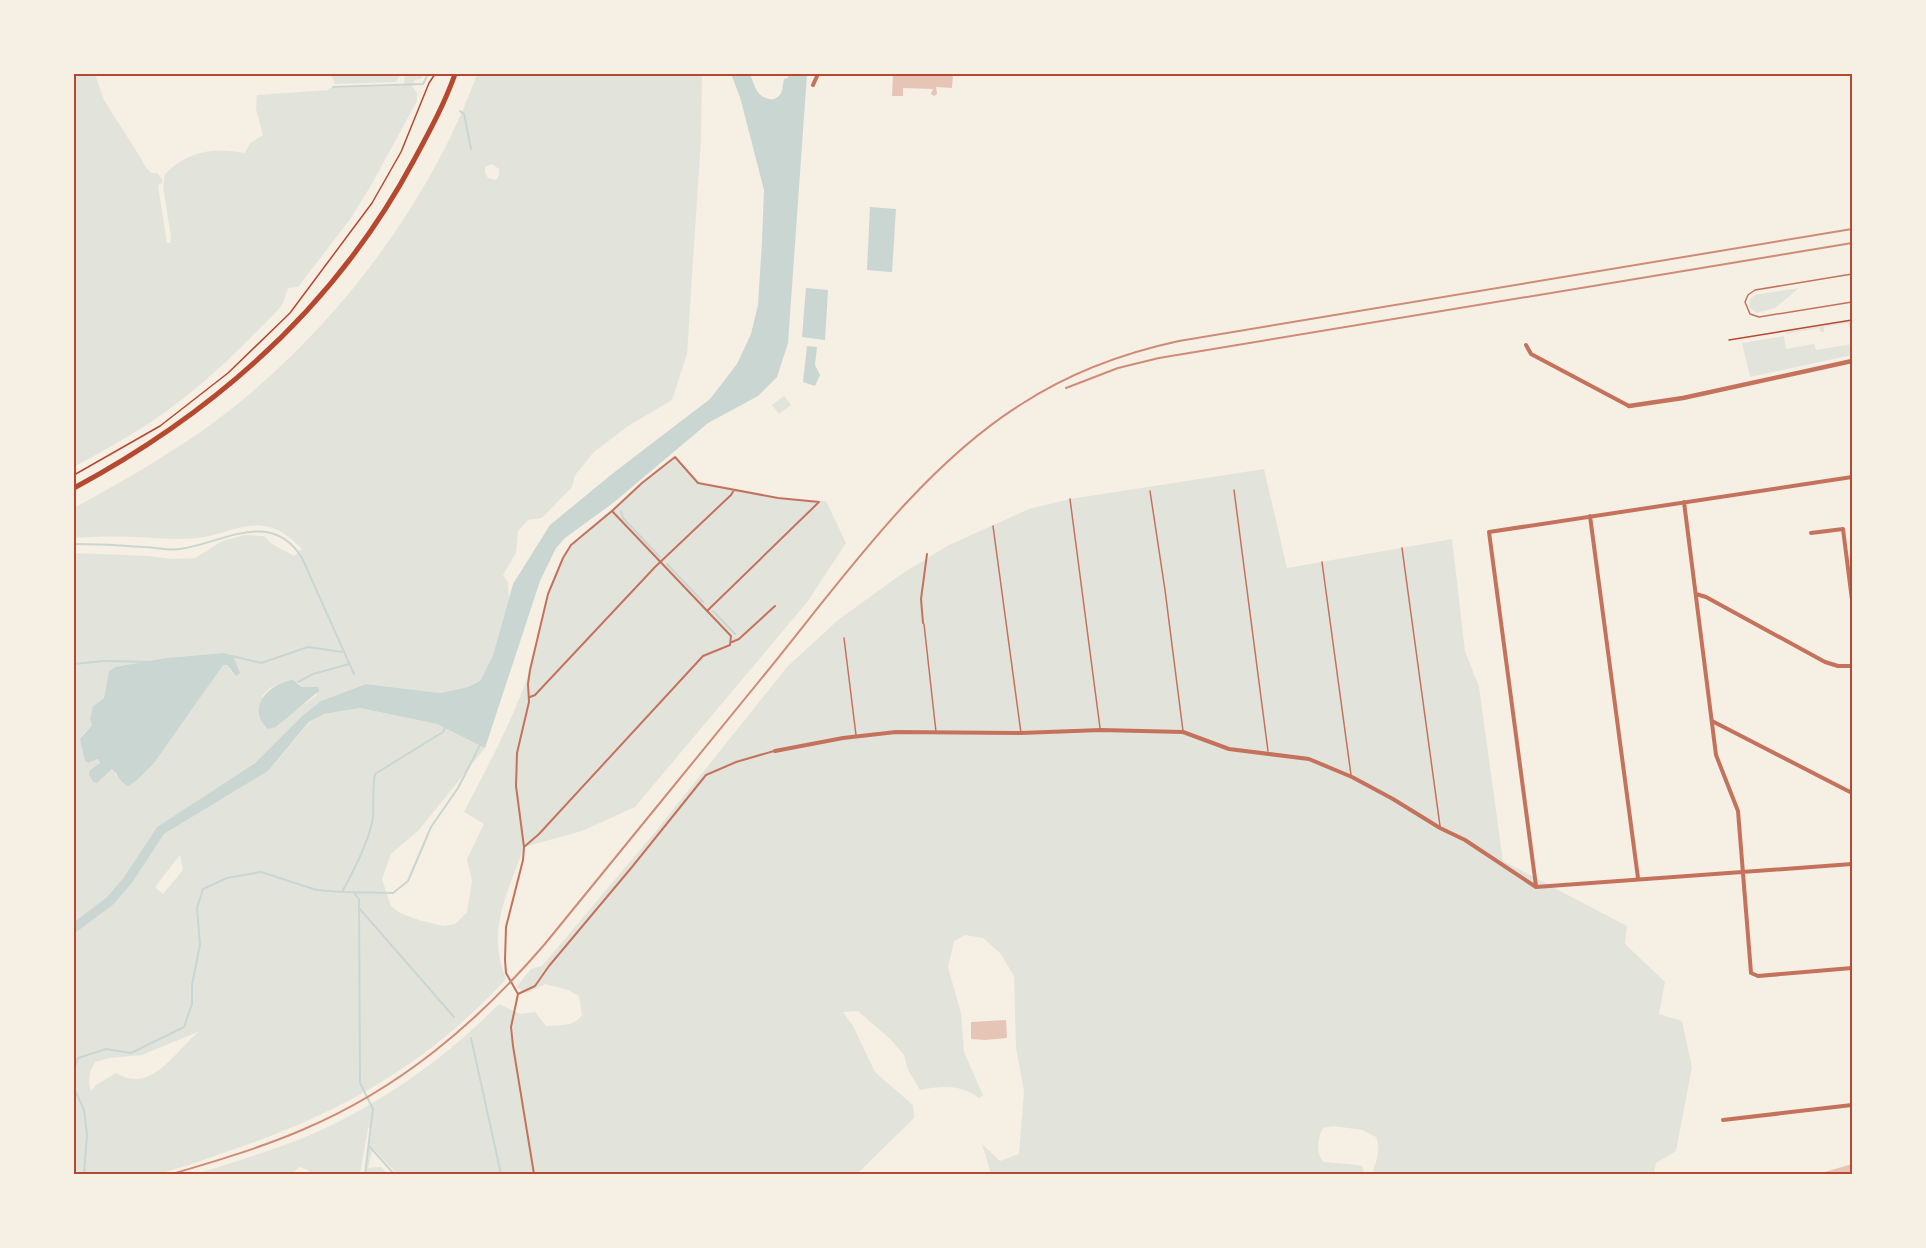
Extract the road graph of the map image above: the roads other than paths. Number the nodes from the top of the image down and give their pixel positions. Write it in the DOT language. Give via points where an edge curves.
graph roads {
  1 [pos="455,74"];
  2 [pos="818,74"];
  3 [pos="813,85"];
  4 [pos="1852,274"];
  5 [pos="1852,302"];
  6 [pos="1526,345"];
  7 [pos="1852,362"];
  8 [pos="1629,406"];
  9 [pos="1852,477"];
  10 [pos="74,488"];
  11 [pos="734,490"];
  12 [pos="1234,490"];
  13 [pos="1150,491"];
  14 [pos="1070,499"];
  15 [pos="1684,502"];
  16 [pos="612,511"];
  17 [pos="1590,516"];
  18 [pos="993,526"];
  19 [pos="1811,533"];
  20 [pos="1402,548"];
  21 [pos="927,554"];
  22 [pos="1322,562"];
  23 [pos="661,563"];
  24 [pos="1696,594"];
  25 [pos="1852,600"];
  26 [pos="775,606"];
  27 [pos="706,611"];
  28 [pos="924,623"];
  29 [pos="844,638"];
  30 [pos="732,642"];
  31 [pos="1852,666"];
  32 [pos="529,698"];
  33 [pos="1711,721"];
  34 [pos="1101,730"];
  35 [pos="1183,732"];
  36 [pos="936,733"];
  37 [pos="1021,734"];
  38 [pos="856,736"];
  39 [pos="775,751"];
  40 [pos="1268,755"];
  41 [pos="1352,777"];
  42 [pos="1852,793"];
  43 [pos="1440,828"];
  44 [pos="524,847"];
  45 [pos="1852,864"];
  46 [pos="1743,872"];
  47 [pos="1638,878"];
  48 [pos="1536,887"];
  49 [pos="1852,968"];
  50 [pos="518,994"];
  51 [pos="1852,1106"];
  52 [pos="1723,1120"];
  53 [pos="534,1174"];
  1 -- 10 [label="main road" via="397,193 354,255 304,315 246,372 199,410 133,455"];
  2 -- 3 [label="street"];
  4 -- 5 [label="lane" via="1750,293 1745,302 1747,310 1759,317"];
  6 -- 8 [label="street" via="1531,354"];
  7 -- 8 [label="street"];
  9 -- 15 [label="street"];
  11 -- 16 [label="street" via="698,483 675,458"];
  11 -- 23 [label="street"];
  11 -- 27 [label="street" via="819,502"];
  12 -- 40 [label="lane"];
  13 -- 35 [label="lane"];
  14 -- 34 [label="lane"];
  15 -- 17 [label="street"];
  15 -- 24 [label="street"];
  16 -- 23 [label="street"];
  16 -- 32 [label="street" via="583,533 563,558 548,594 530,670"];
  17 -- 47 [label="street"];
  17 -- 48 [label="street" via="1489,532"];
  18 -- 37 [label="lane"];
  19 -- 25 [label="street" via="1843,529"];
  20 -- 43 [label="lane"];
  21 -- 28 [label="street" via="921,599"];
  22 -- 41 [label="lane"];
  23 -- 27 [label="street"];
  23 -- 32 [label="street"];
  24 -- 31 [label="street" via="1825,662"];
  24 -- 33 [label="street"];
  26 -- 30 [label="street"];
  27 -- 30 [label="street" via="731,636"];
  28 -- 36 [label="lane"];
  29 -- 38 [label="lane"];
  30 -- 44 [label="street" via="703,656"];
  32 -- 44 [label="street" via="516,764"];
  33 -- 42 [label="street"];
  33 -- 46 [label="street" via="1716,754 1738,811"];
  34 -- 35 [label="street"];
  34 -- 37 [label="street"];
  35 -- 40 [label="street" via="1230,749"];
  36 -- 37 [label="street"];
  36 -- 38 [label="street"];
  38 -- 39 [label="street"];
  39 -- 50 [label="street" via="706,775 535,986"];
  40 -- 41 [label="street" via="1310,759"];
  41 -- 43 [label="street"];
  43 -- 48 [label="street"];
  44 -- 50 [label="street" via="506,927 506,973"];
  45 -- 46 [label="street"];
  46 -- 47 [label="street"];
  46 -- 49 [label="street" via="1750,969 1754,976"];
  47 -- 48 [label="street"];
  50 -- 53 [label="street" via="511,1028"];
  51 -- 52 [label="street"];
}
